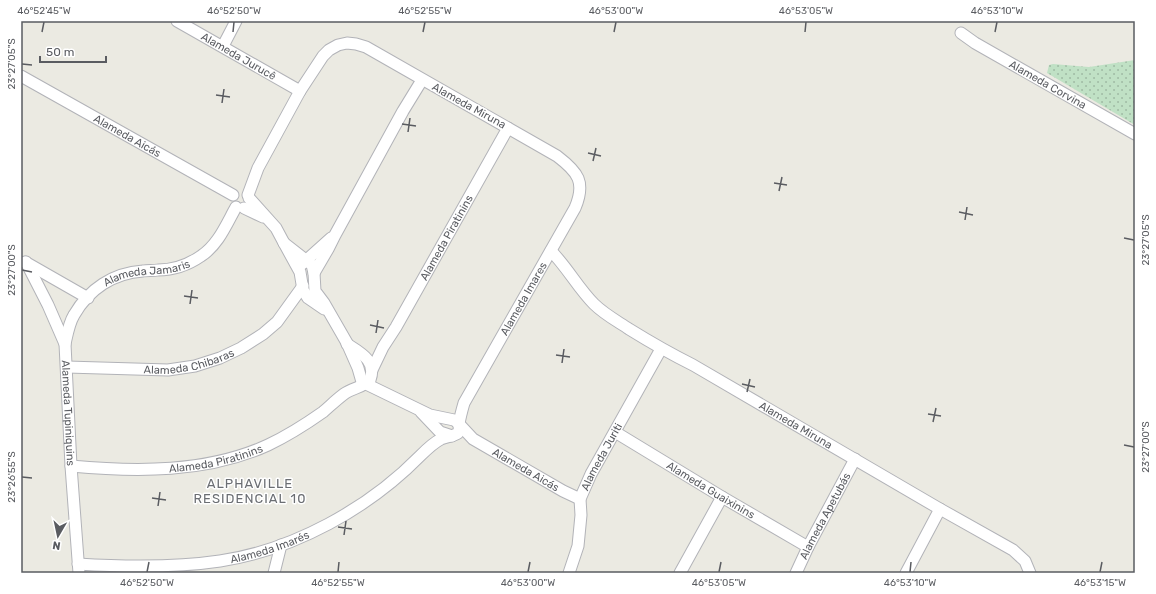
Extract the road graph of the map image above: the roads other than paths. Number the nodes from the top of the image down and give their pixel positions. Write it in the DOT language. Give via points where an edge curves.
graph roads {
  1 [pos="177,21"];
  2 [pos="236,21"];
  3 [pos="961,33"];
  4 [pos="223,46"];
  5 [pos="21,76"];
  6 [pos="422,80"];
  7 [pos="300,91"];
  8 [pos="508,128"];
  9 [pos="1135,134"];
  10 [pos="580,193"];
  11 [pos="243,195"];
  12 [pos="240,208"];
  13 [pos="268,220"];
  14 [pos="335,235"];
  15 [pos="284,243"];
  16 [pos="551,251"];
  17 [pos="306,260"];
  18 [pos="23,261"];
  19 [pos="298,268"];
  20 [pos="314,273"];
  21 [pos="303,286"];
  22 [pos="311,294"];
  23 [pos="88,298"];
  24 [pos="291,304"];
  25 [pos="347,343"];
  26 [pos="65,344"];
  27 [pos="383,347"];
  28 [pos="661,349"];
  29 [pos="366,356"];
  30 [pos="67,367"];
  31 [pos="358,368"];
  32 [pos="369,377"];
  33 [pos="345,393"];
  34 [pos="464,403"];
  35 [pos="419,410"];
  36 [pos="445,419"];
  37 [pos="459,424"];
  38 [pos="435,428"];
  39 [pos="615,432"];
  40 [pos="452,435"];
  41 [pos="473,439"];
  42 [pos="431,445"];
  43 [pos="855,459"];
  44 [pos="71,466"];
  45 [pos="722,497"];
  46 [pos="580,499"];
  47 [pos="940,509"];
  48 [pos="281,545"];
  49 [pos="808,547"];
  50 [pos="79,568"];
  51 [pos="128,570"];
  52 [pos="274,573"];
  53 [pos="569,573"];
  54 [pos="680,573"];
  55 [pos="796,573"];
  56 [pos="906,573"];
  57 [pos="1030,573"];
  1 -- 4 [label="street, Alameda Jurucê"];
  2 -- 4 [label="street"];
  3 -- 9 [label="street, Alameda Corvina"];
  4 -- 7 [label="street, Alameda Jurucê"];
  5 -- 11 [label="street, Alameda Aicás"];
  6 -- 7 [label="street, Alameda Miruna" via="366,47 347,43 338,45 323,56"];
  6 -- 8 [label="street, Alameda Miruna"];
  6 -- 14 [label="street"];
  7 -- 11 [label="street"];
  8 -- 10 [label="street, Alameda Miruna" via="571,166 579,180"];
  8 -- 27 [label="street, Alameda Piratinins"];
  10 -- 16 [label="street, Alameda Imares" via="575,208"];
  11 -- 12 [label="street, Alameda Jamaris" via="249,204"];
  11 -- 12 [label="street" via="232,203"];
  11 -- 13 [label="street, Alameda Aicás"];
  12 -- 13 [label="street, Alameda Aicás" via="258,213"];
  12 -- 23 [label="street, Alameda Jamaris" via="211,248 188,264 175,268 121,274 100,285"];
  13 -- 15 [label="street, Alameda Aicás"];
  14 -- 17 [label="street"];
  14 -- 20 [label="street"];
  15 -- 17 [label="street, Alameda Aicás"];
  15 -- 19 [label="street, Alameda Aicás"];
  16 -- 28 [label="street, Alameda Miruna" via="594,304"];
  16 -- 34 [label="street, Alameda Imares"];
  17 -- 19 [label="street"];
  17 -- 20 [label="street, Alameda Aicás" via="312,265"];
  18 -- 23 [label="street, Alameda Tupiniquins"];
  18 -- 26 [label="street, Alameda Tupiniquins" via="48,305"];
  19 -- 21 [label="street, Alameda Aicás"];
  20 -- 22 [label="street, Alameda Aicás"];
  21 -- 22 [label="street, Alameda Aicás"];
  21 -- 24 [label="street, Alameda Chibaras"];
  22 -- 24 [label="street"];
  22 -- 25 [label="street, Alameda Aicás" via="329,313"];
  23 -- 26 [label="street, Alameda Jamaris" via="74,315"];
  24 -- 30 [label="street, Alameda Chibaras" via="264,334 220,358 195,366 168,370"];
  25 -- 29 [label="street, Alameda Aicás"];
  25 -- 31 [label="street, Alameda Aicás"];
  26 -- 30 [label="street, Alameda Tupiniquins"];
  27 -- 29 [label="street"];
  27 -- 32 [label="street, Alameda Piratinins"];
  28 -- 39 [label="street, Alameda Juriti"];
  28 -- 43 [label="street, Alameda Miruna"];
  29 -- 31 [label="street"];
  29 -- 32 [label="street" via="371,364"];
  30 -- 44 [label="street, Alameda Tupiniquins"];
  31 -- 32 [label="street, Alameda Aicás" via="361,380"];
  31 -- 33 [label="street"];
  32 -- 33 [label="street"];
  32 -- 35 [label="street, Alameda Aicás" via="387,394"];
  33 -- 44 [label="street, Alameda Piratinins" via="300,427 268,445 234,457 177,468 103,469"];
  34 -- 36 [label="street"];
  34 -- 37 [label="street"];
  35 -- 36 [label="street, Alameda Aicás"];
  35 -- 38 [label="street, Alameda Aicás"];
  36 -- 37 [label="street, Alameda Aicás" via="454,420"];
  36 -- 38 [label="street"];
  37 -- 40 [label="street" via="459,432"];
  37 -- 41 [label="street, Alameda Aicás"];
  38 -- 40 [label="street, Alameda Aicás"];
  38 -- 42 [label="street"];
  39 -- 45 [label="street, Alameda Guaixinins"];
  39 -- 46 [label="street, Alameda Juriti"];
  40 -- 41 [label="street, Alameda Aicás"];
  40 -- 42 [label="street"];
  41 -- 46 [label="street, Alameda Aicás"];
  42 -- 48 [label="street, Alameda Imarés" via="404,472 367,501 334,521"];
  43 -- 47 [label="street, Alameda Miruna"];
  43 -- 49 [label="street, Alameda Apetubás"];
  44 -- 50 [label="street, Alameda Tupiniquins"];
  45 -- 49 [label="street, Alameda Guaixinins"];
  45 -- 54 [label="street"];
  46 -- 53 [label="street, Alameda Juriti" via="578,546"];
  47 -- 56 [label="street"];
  47 -- 57 [label="street, Alameda Miruna" via="1013,550 1025,561"];
  48 -- 51 [label="street, Alameda Imarés" via="222,561"];
  48 -- 52 [label="street"];
  49 -- 55 [label="street, Alameda Apetubás"];
  50 -- 51 [label="street, Alameda Imarés"];
}
